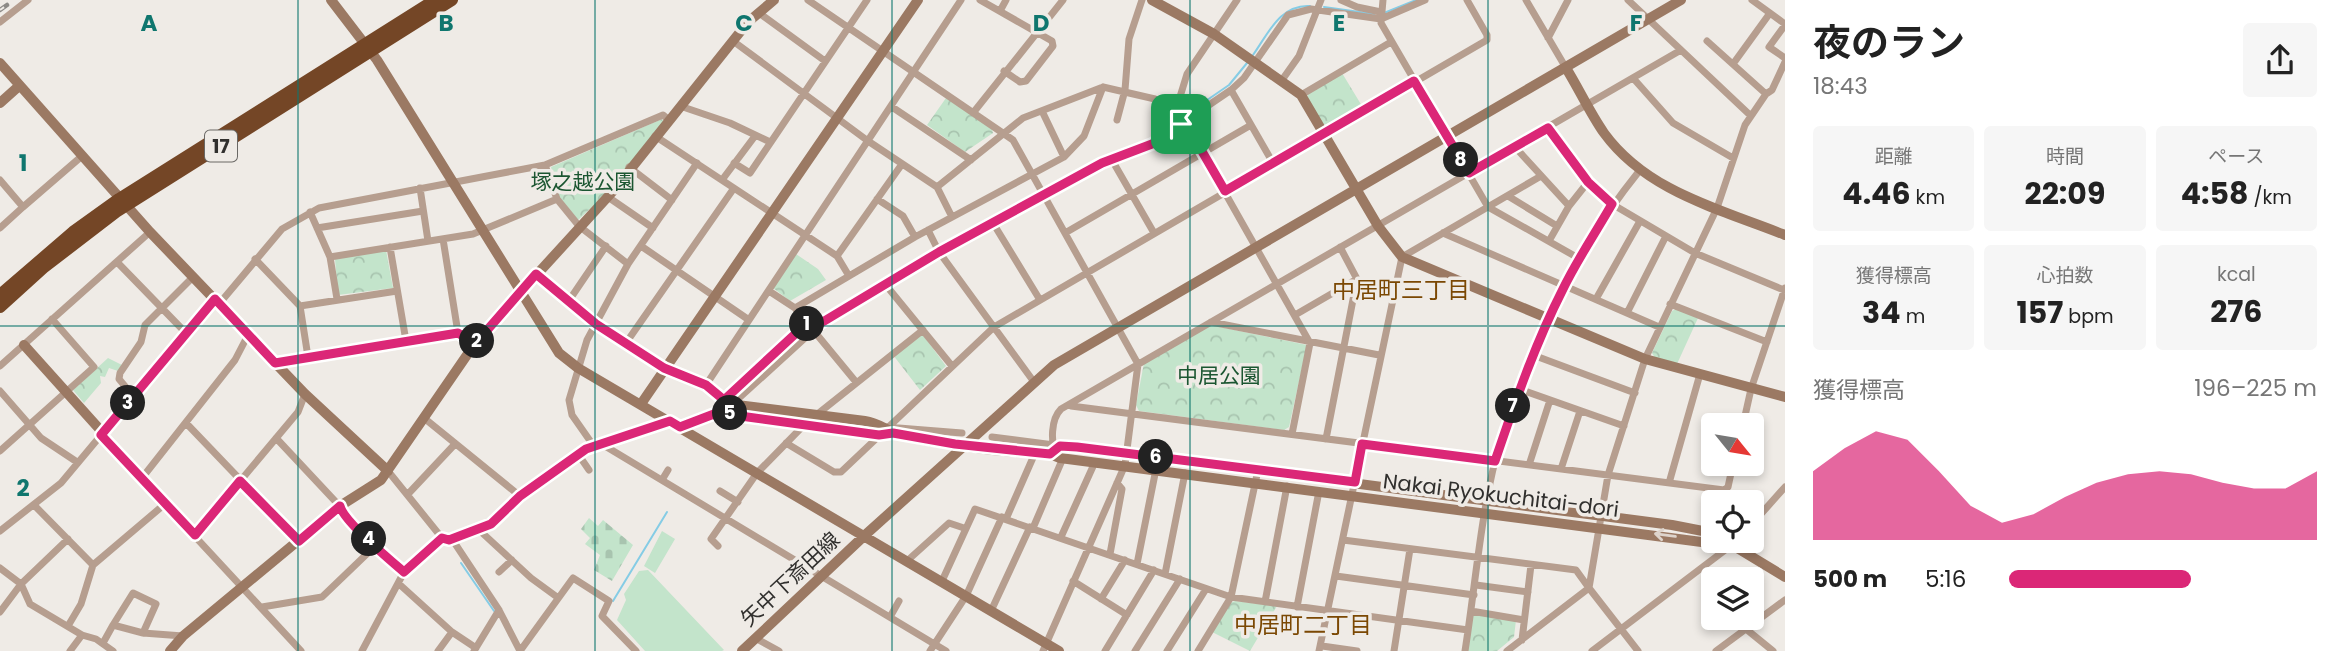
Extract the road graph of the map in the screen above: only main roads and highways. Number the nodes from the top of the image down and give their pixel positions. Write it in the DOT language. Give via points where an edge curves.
graph roads {
  1 [pos="435,0"];
  2 [pos="453,0"];
  3 [pos="368,48"];
  4 [pos="122,202"];
  5 [pos="0,295"];
  6 [pos="0,307"];
  1 -- 3 [label="highway, 17"];
  2 -- 3 [label="highway, 17"];
  3 -- 4 [label="highway, 17"];
  4 -- 5 [label="highway, 17" via="73,232"];
  4 -- 6 [label="highway, 17"];
}
